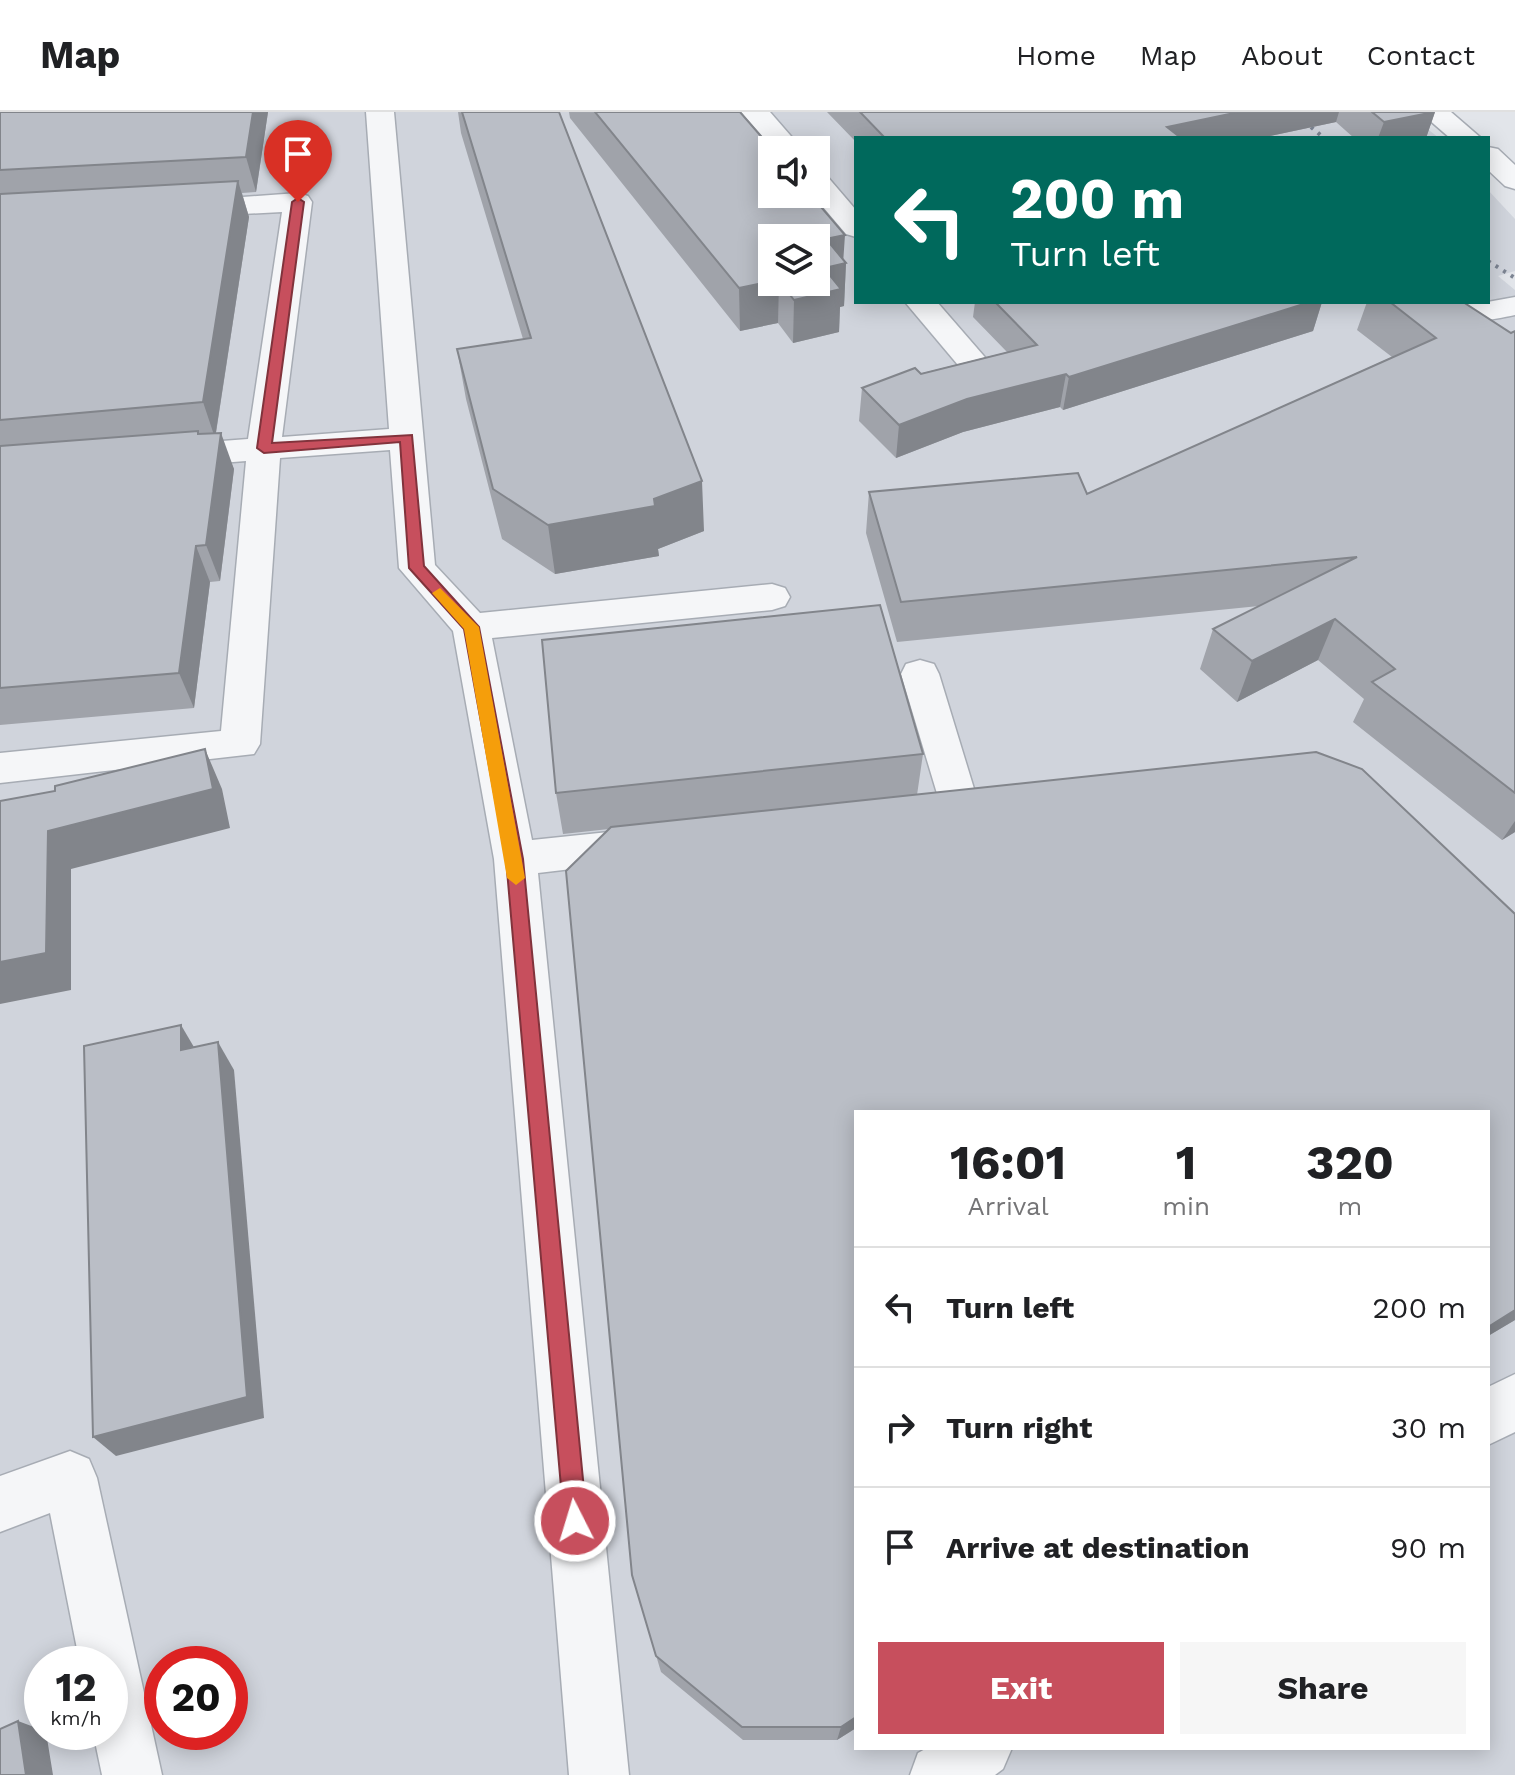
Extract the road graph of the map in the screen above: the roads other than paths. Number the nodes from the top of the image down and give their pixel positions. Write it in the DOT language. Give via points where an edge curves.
graph roads {
  1 [pos="380,112"];
  2 [pos="756,112"];
  3 [pos="1434,112"];
  4 [pos="777,136"];
  5 [pos="1464,136"];
  6 [pos="1490,157"];
  7 [pos="1515,180"];
  8 [pos="830,197"];
  9 [pos="157,210"];
  10 [pos="854,226"];
  11 [pos="922,304"];
  12 [pos="1462,304"];
  13 [pos="1515,306"];
  14 [pos="985,377"];
  15 [pos="407,438"];
  16 [pos="264,448"];
  17 [pos="140,458"];
  18 [pos="772,597"];
  19 [pos="471,627"];
  20 [pos="920,674"];
  21 [pos="0,768"];
  22 [pos="1037,801"];
  23 [pos="689,839"];
  24 [pos="515,859"];
  25 [pos="1515,1400"];
  26 [pos="1490,1417"];
  27 [pos="0,1504"];
  28 [pos="106,1646"];
  29 [pos="127,1750"];
  30 [pos="979,1750"];
  31 [pos="132,1775"];
  32 [pos="599,1775"];
  33 [pos="940,1775"];
  1 -- 15 [label="street"];
  2 -- 4 [label="street"];
  3 -- 5 [label="street"];
  6 -- 7 [label="street"];
  8 -- 10 [label="street"];
  9 -- 16 [label="street" via="298,202"];
  11 -- 14 [label="street"];
  12 -- 13 [label="street" via="1477,313"];
  15 -- 16 [label="street"];
  15 -- 19 [label="street" via="417,568"];
  16 -- 17 [label="street"];
  16 -- 21 [label="street" via="240,744"];
  18 -- 19 [label="street"];
  19 -- 24 [label="street"];
  20 -- 22 [label="street" via="944,810"];
  23 -- 24 [label="street"];
  24 -- 32 [label="street"];
  25 -- 26 [label="street"];
  27 -- 28 [label="street" via="70,1478"];
  29 -- 31 [label="street"];
  30 -- 33 [label="street"];
}
